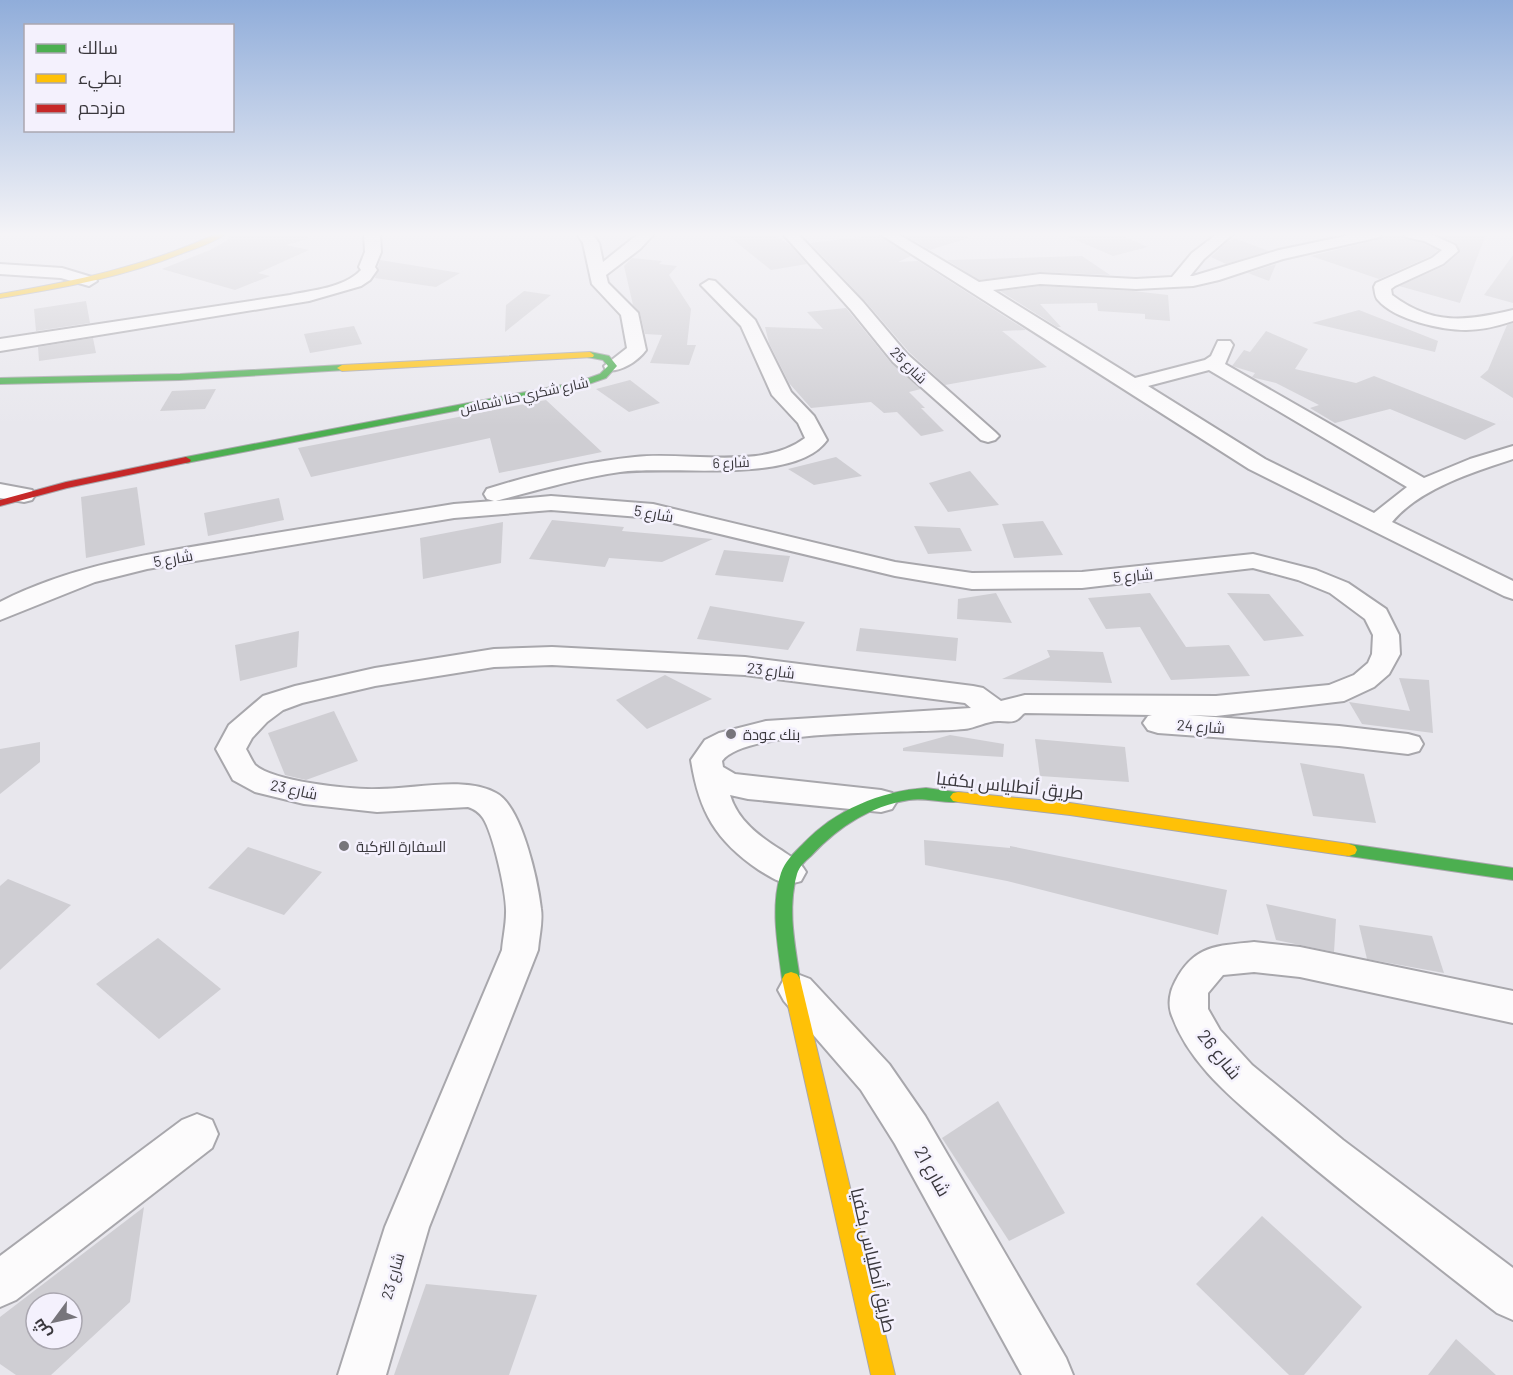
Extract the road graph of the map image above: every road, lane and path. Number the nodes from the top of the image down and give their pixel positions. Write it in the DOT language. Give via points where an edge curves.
graph roads {
  1 [pos="297,298"];
  2 [pos="614,298"];
  3 [pos="722,298"];
  4 [pos="850,298"];
  5 [pos="994,298"];
  6 [pos="1385,298"];
  7 [pos="1513,315"];
  8 [pos="0,345"];
  9 [pos="1224,345"];
  10 [pos="607,361"];
  11 [pos="1212,364"];
  12 [pos="0,381"];
  13 [pos="1131,385"];
  14 [pos="988,436"];
  15 [pos="1513,452"];
  16 [pos="1425,488"];
  17 [pos="0,491"];
  18 [pos="24,495"];
  19 [pos="0,503"];
  20 [pos="454,511"];
  21 [pos="1377,525"];
  22 [pos="1513,591"];
  23 [pos="0,612"];
  24 [pos="994,710"];
  25 [pos="1408,744"];
  26 [pos="708,773"];
  27 [pos="881,801"];
  28 [pos="789,872"];
  29 [pos="1513,874"];
  30 [pos="792,984"];
  31 [pos="1513,1007"];
  32 [pos="197,1134"];
  33 [pos="0,1284"];
  34 [pos="1513,1297"];
  35 [pos="362,1375"];
  36 [pos="883,1375"];
  37 [pos="1049,1375"];
  1 -- 8 [label="street"];
  2 -- 10 [label="street" via="629,313 637,350"];
  3 -- 20 [label="street, شارع 6" via="748,324 782,395 807,420 816,440 810,447 771,460 612,467 502,492"];
  4 -- 14 [label="street, شارع 25" via="900,358"];
  5 -- 13 [label="street"];
  6 -- 7 [label="street" via="1427,319 1455,324 1492,323"];
  9 -- 11 [label="street"];
  10 -- 12 [label="main road, شارع شكري حنا شماس" via="556,356 385,368"];
  10 -- 18 [label="main road, شارع شكري حنا شماس" via="610,372 580,384 203,456"];
  11 -- 13 [label="street"];
  11 -- 16 [label="street"];
  13 -- 21 [label="street" via="1257,464"];
  15 -- 16 [label="street" via="1445,476"];
  16 -- 21 [label="street" via="1386,512"];
  17 -- 18 [label="street"];
  18 -- 19 [label="main road, شارع شكري حنا شماس"];
  20 -- 23 [label="street, شارع 5" via="147,562 86,577"];
  20 -- 24 [label="street, شارع 5" via="550,503 654,512 895,569 972,581 1082,580 1253,561 1339,588 1377,615 1386,636 1386,654 1379,668 1364,681 1334,694 1216,706 1025,704"];
  21 -- 22 [label="street"];
  24 -- 25 [label="street, شارع 24"];
  24 -- 26 [label="street, شارع 5" via="966,719 882,722 748,735 716,747 706,760"];
  24 -- 35 [label="street, شارع 23" via="974,695 865,680 746,666 552,656 494,658 326,686 273,703 240,732 231,749 244,772 266,784 304,793 377,801 468,796 486,801 505,830 524,911 520,950 407,1227"];
  26 -- 27 [label="street" via="726,783 748,788"];
  26 -- 28 [label="street" via="723,820 753,850"];
  27 -- 28 [label="main road, طريق أنطلياس بكفيا" via="851,814 820,836"];
  27 -- 29 [label="main road, طريق أنطلياس بكفيا" via="924,793 982,798"];
  28 -- 30 [label="main road, طريق أنطلياس بكفيا" via="783,913"];
  30 -- 36 [label="main road, طريق أنطلياس بكفيا"];
  30 -- 37 [label="street, شارع 21" via="875,1077 910,1130"];
  31 -- 34 [label="street, شارع 26" via="1300,962 1254,957 1215,961 1197,977 1189,992 1189,1011 1206,1042 1238,1078 1328,1154"];
  32 -- 33 [label="street"];
}
